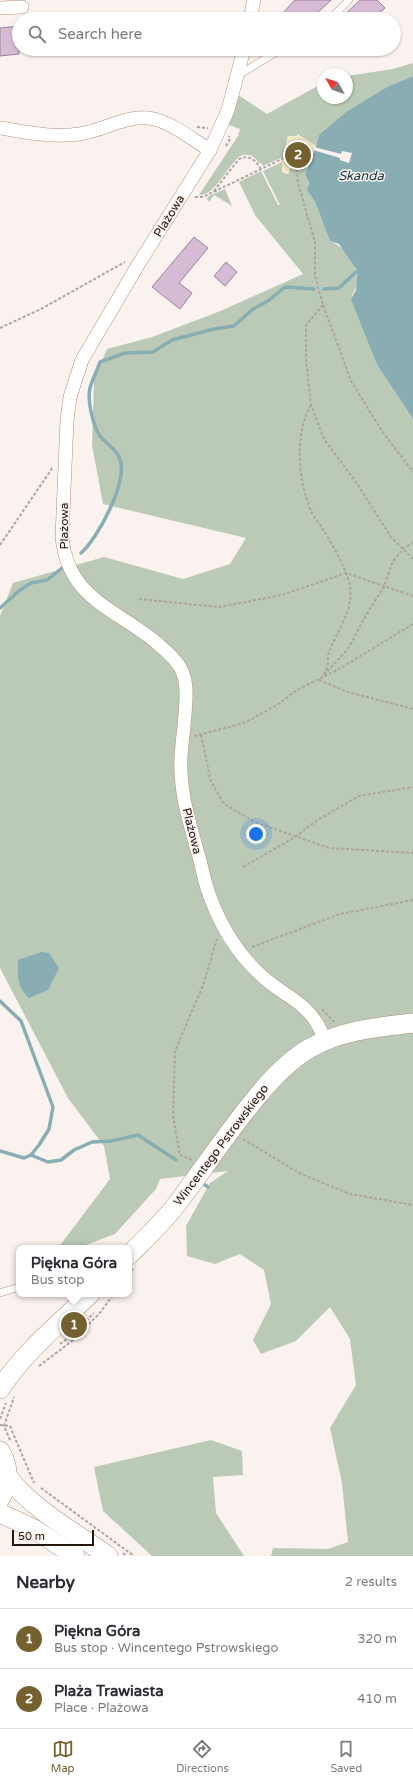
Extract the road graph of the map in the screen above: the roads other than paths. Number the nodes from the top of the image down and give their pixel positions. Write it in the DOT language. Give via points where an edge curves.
graph roads {
  1 [pos="254,0"];
  2 [pos="349,0"];
  3 [pos="22,7"];
  4 [pos="0,8"];
  5 [pos="251,12"];
  6 [pos="337,12"];
  7 [pos="242,56"];
  8 [pos="270,56"];
  9 [pos="237,76"];
  10 [pos="0,128"];
  11 [pos="216,150"];
  12 [pos="413,1023"];
  13 [pos="325,1041"];
  14 [pos="132,1252"];
  15 [pos="16,1288"];
  16 [pos="0,1293"];
  17 [pos="84,1297"];
  18 [pos="7,1392"];
  19 [pos="5,1446"];
  20 [pos="8,1477"];
  21 [pos="0,1500"];
  22 [pos="0,1513"];
  23 [pos="112,1550"];
  24 [pos="75,1556"];
  1 -- 5 [label="street"];
  2 -- 6 [label="lane"];
  3 -- 4 [label="street"];
  7 -- 9 [label="street, Plażowa"];
  8 -- 9 [label="lane"];
  9 -- 11 [label="street, Plażowa"];
  10 -- 11 [label="street" via="66,136 130,120 148,119 168,125"];
  11 -- 13 [label="street, Plażowa" via="138,265 82,360 70,397 67,420 63,552 68,566 82,588 93,599 144,633 171,655 180,668 186,693 181,772 184,796 206,886 222,927 240,953 262,977 306,1009 315,1019"];
  12 -- 13 [label="street, Wincentego Pstrowskiego" via="381,1026"];
  13 -- 14 [label="street, Wincentego Pstrowskiego" via="294,1058 273,1077 229,1131 169,1214"];
  15 -- 16 [label="lane"];
  17 -- 18 [label="street" via="9,1375"];
  19 -- 20 [label="street"];
  20 -- 21 [label="street" via="7,1486"];
  20 -- 23 [label="street" via="42,1509"];
  22 -- 24 [label="street" via="34,1529"];
}
